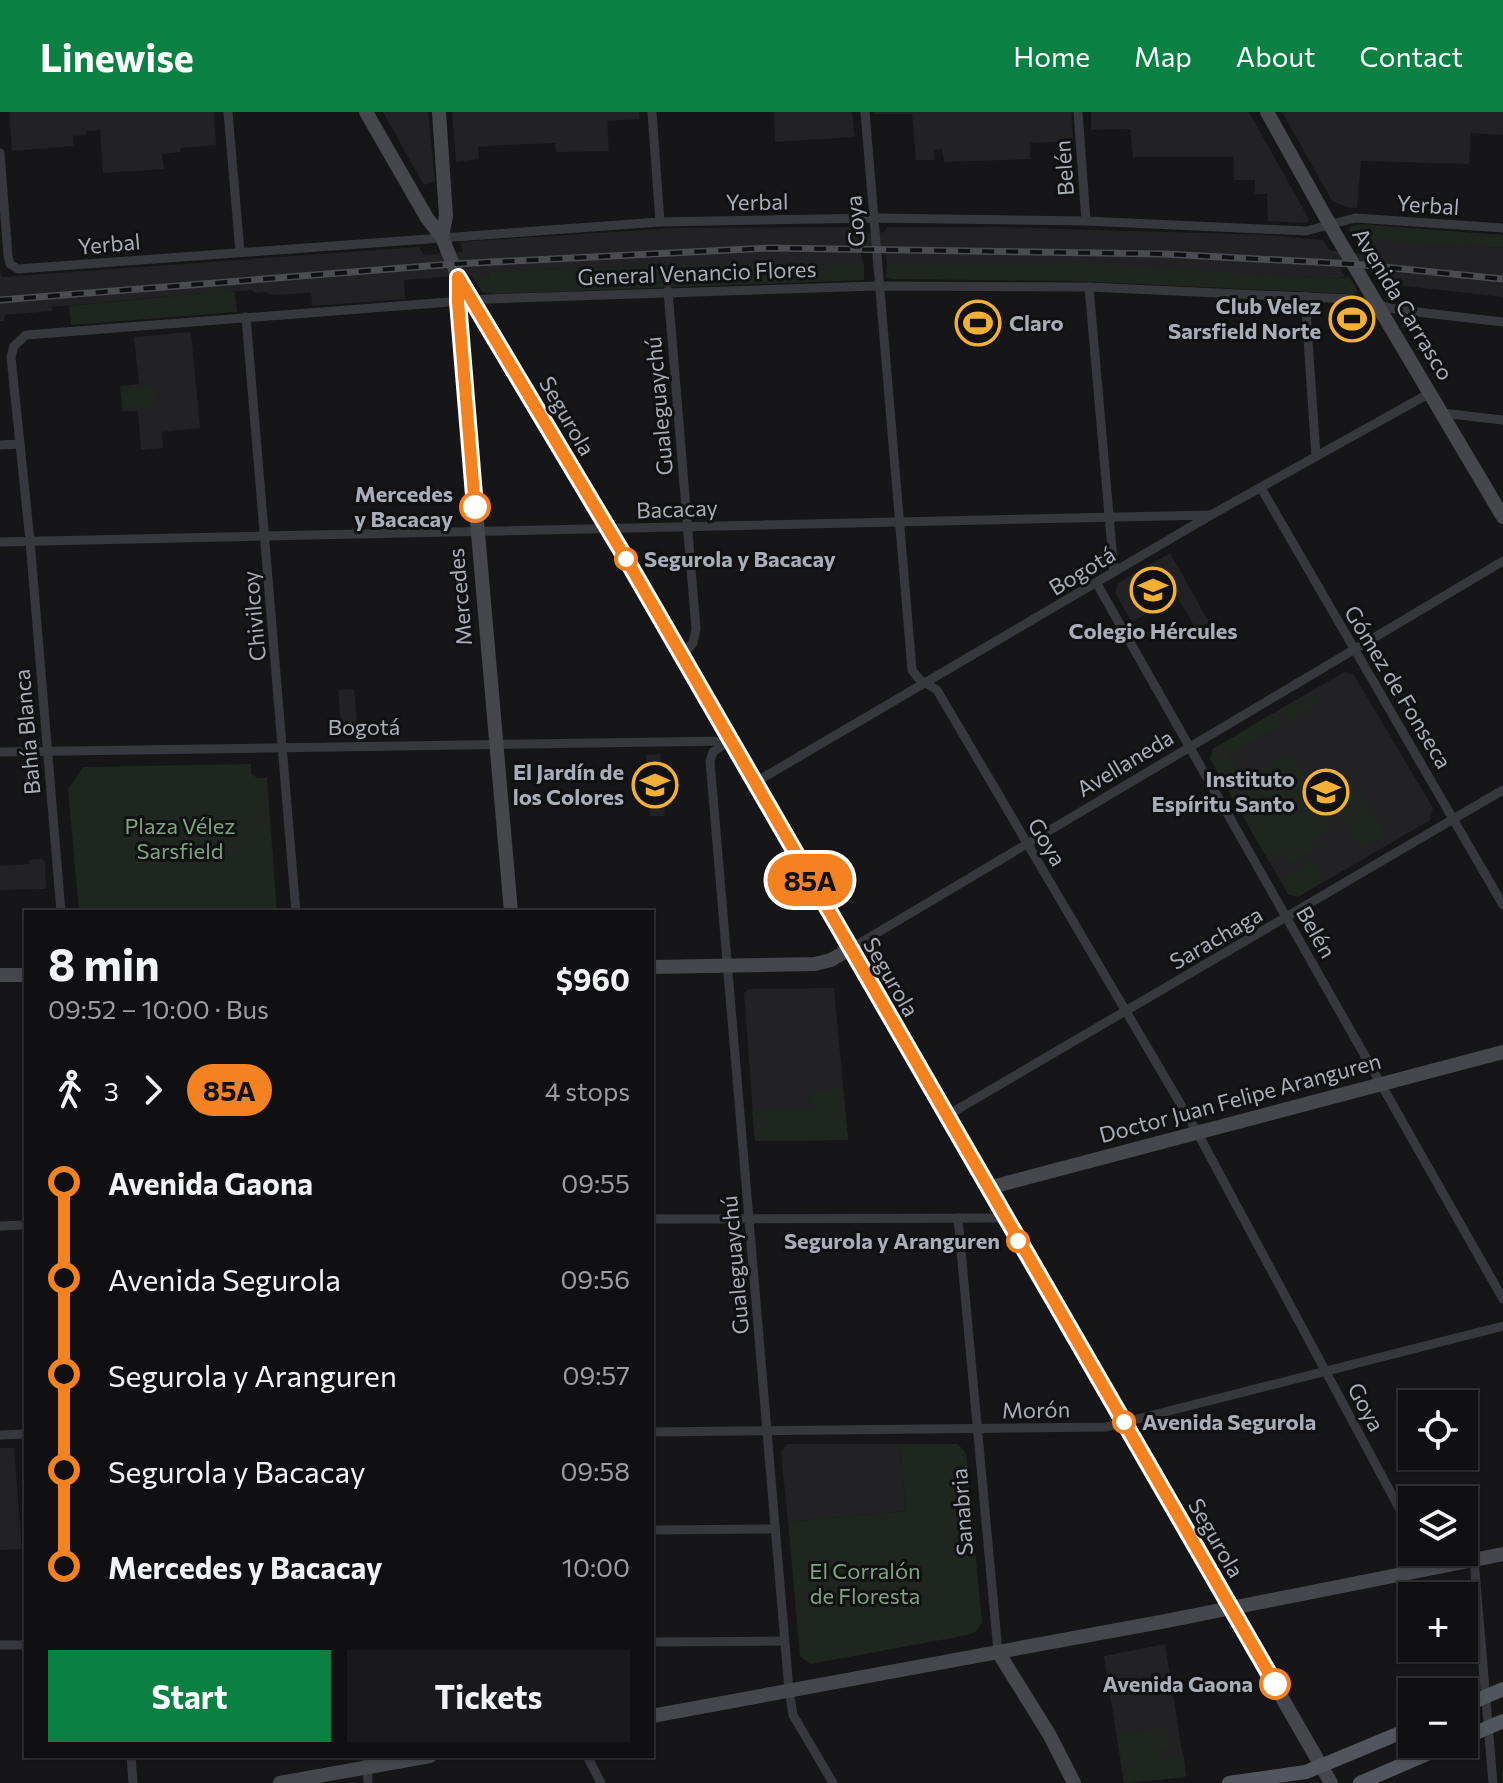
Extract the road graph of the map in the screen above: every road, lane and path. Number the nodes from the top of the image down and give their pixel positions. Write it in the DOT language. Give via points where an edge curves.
graph roads {
  1 [pos="228,112"];
  2 [pos="366,112"];
  3 [pos="439,112"];
  4 [pos="652,112"];
  5 [pos="865,112"];
  6 [pos="1078,112"];
  7 [pos="1267,112"];
  8 [pos="0,153"];
  9 [pos="445,185"];
  10 [pos="410,191"];
  11 [pos="873,218"];
  12 [pos="1086,221"];
  13 [pos="660,222"];
  14 [pos="1330,225"];
  15 [pos="1503,228"];
  16 [pos="442,237"];
  17 [pos="240,252"];
  18 [pos="6,260"];
  19 [pos="458,277"];
  20 [pos="878,286"];
  21 [pos="1089,287"];
  22 [pos="668,291"];
  23 [pos="1305,296"];
  24 [pos="474,300"];
  25 [pos="458,302"];
  26 [pos="1378,305"];
  27 [pos="246,317"];
  28 [pos="1503,322"];
  29 [pos="491,330"];
  30 [pos="461,338"];
  31 [pos="11,357"];
  32 [pos="0,359"];
  33 [pos="1430,393"];
  34 [pos="1442,413"];
  35 [pos="1503,420"];
  36 [pos="20,444"];
  37 [pos="0,445"];
  38 [pos="1316,456"];
  39 [pos="1261,488"];
  40 [pos="1211,515"];
  41 [pos="1109,517"];
  42 [pos="1503,517"];
  43 [pos="899,522"];
  44 [pos="688,526"];
  45 [pos="607,529"];
  46 [pos="477,531"];
  47 [pos="264,536"];
  48 [pos="30,541"];
  49 [pos="0,542"];
  50 [pos="1503,561"];
  51 [pos="1114,572"];
  52 [pos="1097,584"];
  53 [pos="1355,650"];
  54 [pos="682,656"];
  55 [pos="926,683"];
  56 [pos="729,741"];
  57 [pos="495,744"];
  58 [pos="284,746"];
  59 [pos="1189,746"];
  60 [pos="47,751"];
  61 [pos="0,752"];
  62 [pos="754,783"];
  63 [pos="1503,790"];
  64 [pos="1455,819"];
  65 [pos="1027,843"];
  66 [pos="1503,905"];
  67 [pos="61,910"];
  68 [pos="296,910"];
  69 [pos="511,910"];
  70 [pos="1287,918"];
  71 [pos="850,949"];
  72 [pos="728,966"];
  73 [pos="654,967"];
  74 [pos="0,975"];
  75 [pos="24,975"];
  76 [pos="1126,1010"];
  77 [pos="1503,1052"];
  78 [pos="1382,1084"];
  79 [pos="946,1116"];
  80 [pos="1197,1132"];
  81 [pos="988,1188"];
  82 [pos="749,1218"];
  83 [pos="958,1218"];
  84 [pos="1004,1218"];
  85 [pos="654,1219"];
  86 [pos="24,1225"];
  87 [pos="0,1226"];
  88 [pos="1503,1299"];
  89 [pos="1503,1326"];
  90 [pos="1327,1372"];
  91 [pos="1125,1424"];
  92 [pos="977,1429"];
  93 [pos="768,1431"];
  94 [pos="654,1432"];
  95 [pos="24,1434"];
  96 [pos="0,1435"];
  97 [pos="1398,1506"];
  98 [pos="775,1529"];
  99 [pos="654,1530"];
  100 [pos="1503,1554"];
  101 [pos="1478,1559"];
  102 [pos="1430,1566"];
  103 [pos="1445,1566"];
  104 [pos="1475,1566"];
  105 [pos="1431,1569"];
  106 [pos="1232,1608"];
  107 [pos="784,1641"];
  108 [pos="654,1642"];
  109 [pos="0,1645"];
  110 [pos="24,1645"];
  111 [pos="998,1652"];
  112 [pos="1503,1689"];
  113 [pos="789,1690"];
  114 [pos="1487,1696"];
  115 [pos="1478,1700"];
  116 [pos="654,1716"];
  117 [pos="1496,1724"];
  118 [pos="1398,1734"];
  119 [pos="131,1758"];
  120 [pos="409,1758"];
  121 [pos="588,1758"];
  122 [pos="1418,1758"];
  123 [pos="368,1762"];
  124 [pos="1322,1767"];
  125 [pos="133,1783"];
  126 [pos="280,1783"];
  127 [pos="368,1783"];
  128 [pos="601,1783"];
  129 [pos="833,1783"];
  130 [pos="1074,1783"];
  131 [pos="1229,1783"];
  132 [pos="1331,1783"];
  133 [pos="1360,1783"];
  134 [pos="1493,1783"];
  1 -- 17 [label="street"];
  2 -- 10 [label="street, Segurola"];
  3 -- 9 [label="street"];
  4 -- 13 [label="street"];
  5 -- 11 [label="street, Goya"];
  6 -- 12 [label="street, Belén"];
  7 -- 14 [label="street, Avenida Carrasco"];
  8 -- 18 [label="street"];
  9 -- 10 [label="street" via="428,197"];
  9 -- 16 [label="street"];
  10 -- 16 [label="street, Segurola"];
  11 -- 12 [label="street, Yerbal"];
  11 -- 13 [label="street, Yerbal"];
  11 -- 20 [label="street, Goya"];
  12 -- 14 [label="street, Yerbal" via="1306,231"];
  13 -- 16 [label="street, Yerbal"];
  14 -- 15 [label="street, Yerbal" via="1355,218"];
  14 -- 26 [label="street, Avenida Carrasco"];
  16 -- 17 [label="street, Yerbal"];
  16 -- 19 [label="street, Segurola"];
  17 -- 18 [label="street, Yerbal" via="23,269"];
  19 -- 24 [label="street, Segurola"];
  19 -- 25 [label="street, Mercedes"];
  20 -- 21 [label="street, General Venancio Flores"];
  20 -- 22 [label="street, General Venancio Flores"];
  20 -- 43 [label="street, Goya"];
  21 -- 23 [label="street, General Venancio Flores"];
  21 -- 41 [label="street"];
  22 -- 24 [label="street, General Venancio Flores"];
  22 -- 44 [label="street, Gualeguaychú"];
  23 -- 26 [label="street, General Venancio Flores"];
  23 -- 38 [label="street"];
  24 -- 25 [label="street, General Venancio Flores"];
  24 -- 29 [label="street, Segurola"];
  25 -- 27 [label="street, General Venancio Flores"];
  25 -- 30 [label="street, Mercedes"];
  26 -- 28 [label="street, General Venancio Flores"];
  26 -- 33 [label="street, Avenida Carrasco"];
  27 -- 31 [label="street, General Venancio Flores" via="26,335"];
  27 -- 47 [label="street, Chivilcoy"];
  29 -- 30 [label="street" via="475,327"];
  29 -- 45 [label="street, Segurola"];
  30 -- 46 [label="street, Mercedes"];
  31 -- 32 [label="street, General Venancio Flores"];
  31 -- 36 [label="street, Bahía Blanca"];
  33 -- 34 [label="street, Avenida Carrasco"];
  33 -- 38 [label="street, Bogotá"];
  34 -- 35 [label="street"];
  34 -- 42 [label="street, Avenida Carrasco"];
  36 -- 37 [label="street"];
  36 -- 48 [label="street, Bahía Blanca"];
  38 -- 39 [label="street, Bogotá"];
  39 -- 40 [label="street, Bogotá"];
  39 -- 53 [label="street, Gómez de Fonseca"];
  40 -- 41 [label="street, Bacacay"];
  40 -- 51 [label="street, Bogotá"];
  41 -- 43 [label="street, Bacacay"];
  41 -- 51 [label="street"];
  43 -- 44 [label="street, Bacacay"];
  43 -- 55 [label="street, Goya" via="910,661"];
  44 -- 45 [label="street, Bacacay"];
  44 -- 54 [label="street, Gualeguaychú" via="696,629"];
  45 -- 46 [label="street, Bacacay"];
  45 -- 54 [label="street, Segurola"];
  46 -- 47 [label="street, Bacacay"];
  46 -- 57 [label="street, Mercedes"];
  47 -- 48 [label="street, Bacacay"];
  47 -- 58 [label="street, Chivilcoy"];
  48 -- 49 [label="street, Bacacay"];
  48 -- 60 [label="street, Bahía Blanca"];
  50 -- 53 [label="street, Avellaneda"];
  51 -- 52 [label="street, Bogotá"];
  52 -- 55 [label="street, Bogotá"];
  52 -- 59 [label="street, Belén"];
  53 -- 59 [label="street, Avellaneda"];
  53 -- 64 [label="street, Gómez de Fonseca"];
  54 -- 56 [label="street, Segurola"];
  55 -- 62 [label="street, Bogotá"];
  55 -- 65 [label="street, Goya" via="937,690"];
  56 -- 57 [label="street, Bogotá"];
  56 -- 62 [label="street, Segurola"];
  56 -- 72 [label="street, Gualeguaychú" via="713,752 710,761"];
  57 -- 58 [label="street, Bogotá"];
  57 -- 69 [label="street, Mercedes"];
  58 -- 60 [label="street, Bogotá"];
  58 -- 68 [label="street, Chivilcoy"];
  59 -- 65 [label="street, Avellaneda"];
  59 -- 70 [label="street, Belén"];
  60 -- 61 [label="street, Bogotá"];
  60 -- 67 [label="street, Bahía Blanca"];
  62 -- 71 [label="street, Segurola"];
  63 -- 64 [label="street, Sarachaga"];
  64 -- 66 [label="street, Gómez de Fonseca"];
  64 -- 70 [label="street, Sarachaga"];
  65 -- 71 [label="street, Avellaneda"];
  65 -- 76 [label="street, Goya"];
  70 -- 76 [label="street, Sarachaga"];
  70 -- 78 [label="street, Belén"];
  71 -- 72 [label="street" via="815,964"];
  71 -- 79 [label="street, Segurola"];
  72 -- 73 [label="street"];
  72 -- 82 [label="street, Gualeguaychú"];
  74 -- 75 [label="street"];
  76 -- 79 [label="street, Sarachaga"];
  76 -- 80 [label="street, Goya"];
  77 -- 78 [label="street, Doctor Juan Felipe Aranguren"];
  78 -- 80 [label="street, Doctor Juan Felipe Aranguren"];
  78 -- 88 [label="street, Belén"];
  79 -- 81 [label="street, Segurola"];
  80 -- 81 [label="street, Doctor Juan Felipe Aranguren"];
  80 -- 90 [label="street, Goya"];
  81 -- 84 [label="street, Segurola"];
  82 -- 83 [label="street"];
  82 -- 85 [label="street"];
  82 -- 93 [label="street, Gualeguaychú"];
  83 -- 84 [label="street"];
  83 -- 92 [label="street, Sanabria"];
  84 -- 91 [label="street, Segurola"];
  86 -- 87 [label="street"];
  89 -- 90 [label="street, Morón"];
  90 -- 91 [label="street, Morón"];
  90 -- 97 [label="street, Goya"];
  91 -- 92 [label="street, Morón"];
  91 -- 106 [label="street, Segurola"];
  92 -- 93 [label="street, Morón"];
  92 -- 111 [label="street, Sanabria"];
  93 -- 94 [label="street, Morón"];
  93 -- 98 [label="street, Gualeguaychú"];
  95 -- 96 [label="street"];
  98 -- 99 [label="street"];
  98 -- 107 [label="street, Gualeguaychú"];
  100 -- 101 [label="street"];
  102 -- 105 [label="street"];
  103 -- 105 [label="street"];
  104 -- 114 [label="street"];
  105 -- 106 [label="street"];
  106 -- 111 [label="street"];
  106 -- 124 [label="street, Segurola"];
  107 -- 108 [label="street"];
  107 -- 113 [label="street, Gualeguaychú"];
  109 -- 110 [label="street"];
  111 -- 113 [label="street"];
  111 -- 130 [label="street, Sanabria"];
  112 -- 114 [label="main road"];
  113 -- 116 [label="street"];
  113 -- 129 [label="street, Gualeguaychú" via="793,1715"];
  114 -- 115 [label="main road"];
  114 -- 117 [label="street"];
  117 -- 134 [label="street"];
  118 -- 124 [label="main road"];
  119 -- 125 [label="street"];
  120 -- 123 [label="street"];
  121 -- 128 [label="street"];
  122 -- 133 [label="main road"];
  123 -- 126 [label="street"];
  123 -- 127 [label="street"];
  124 -- 131 [label="main road"];
  124 -- 132 [label="street, Segurola"];
}
